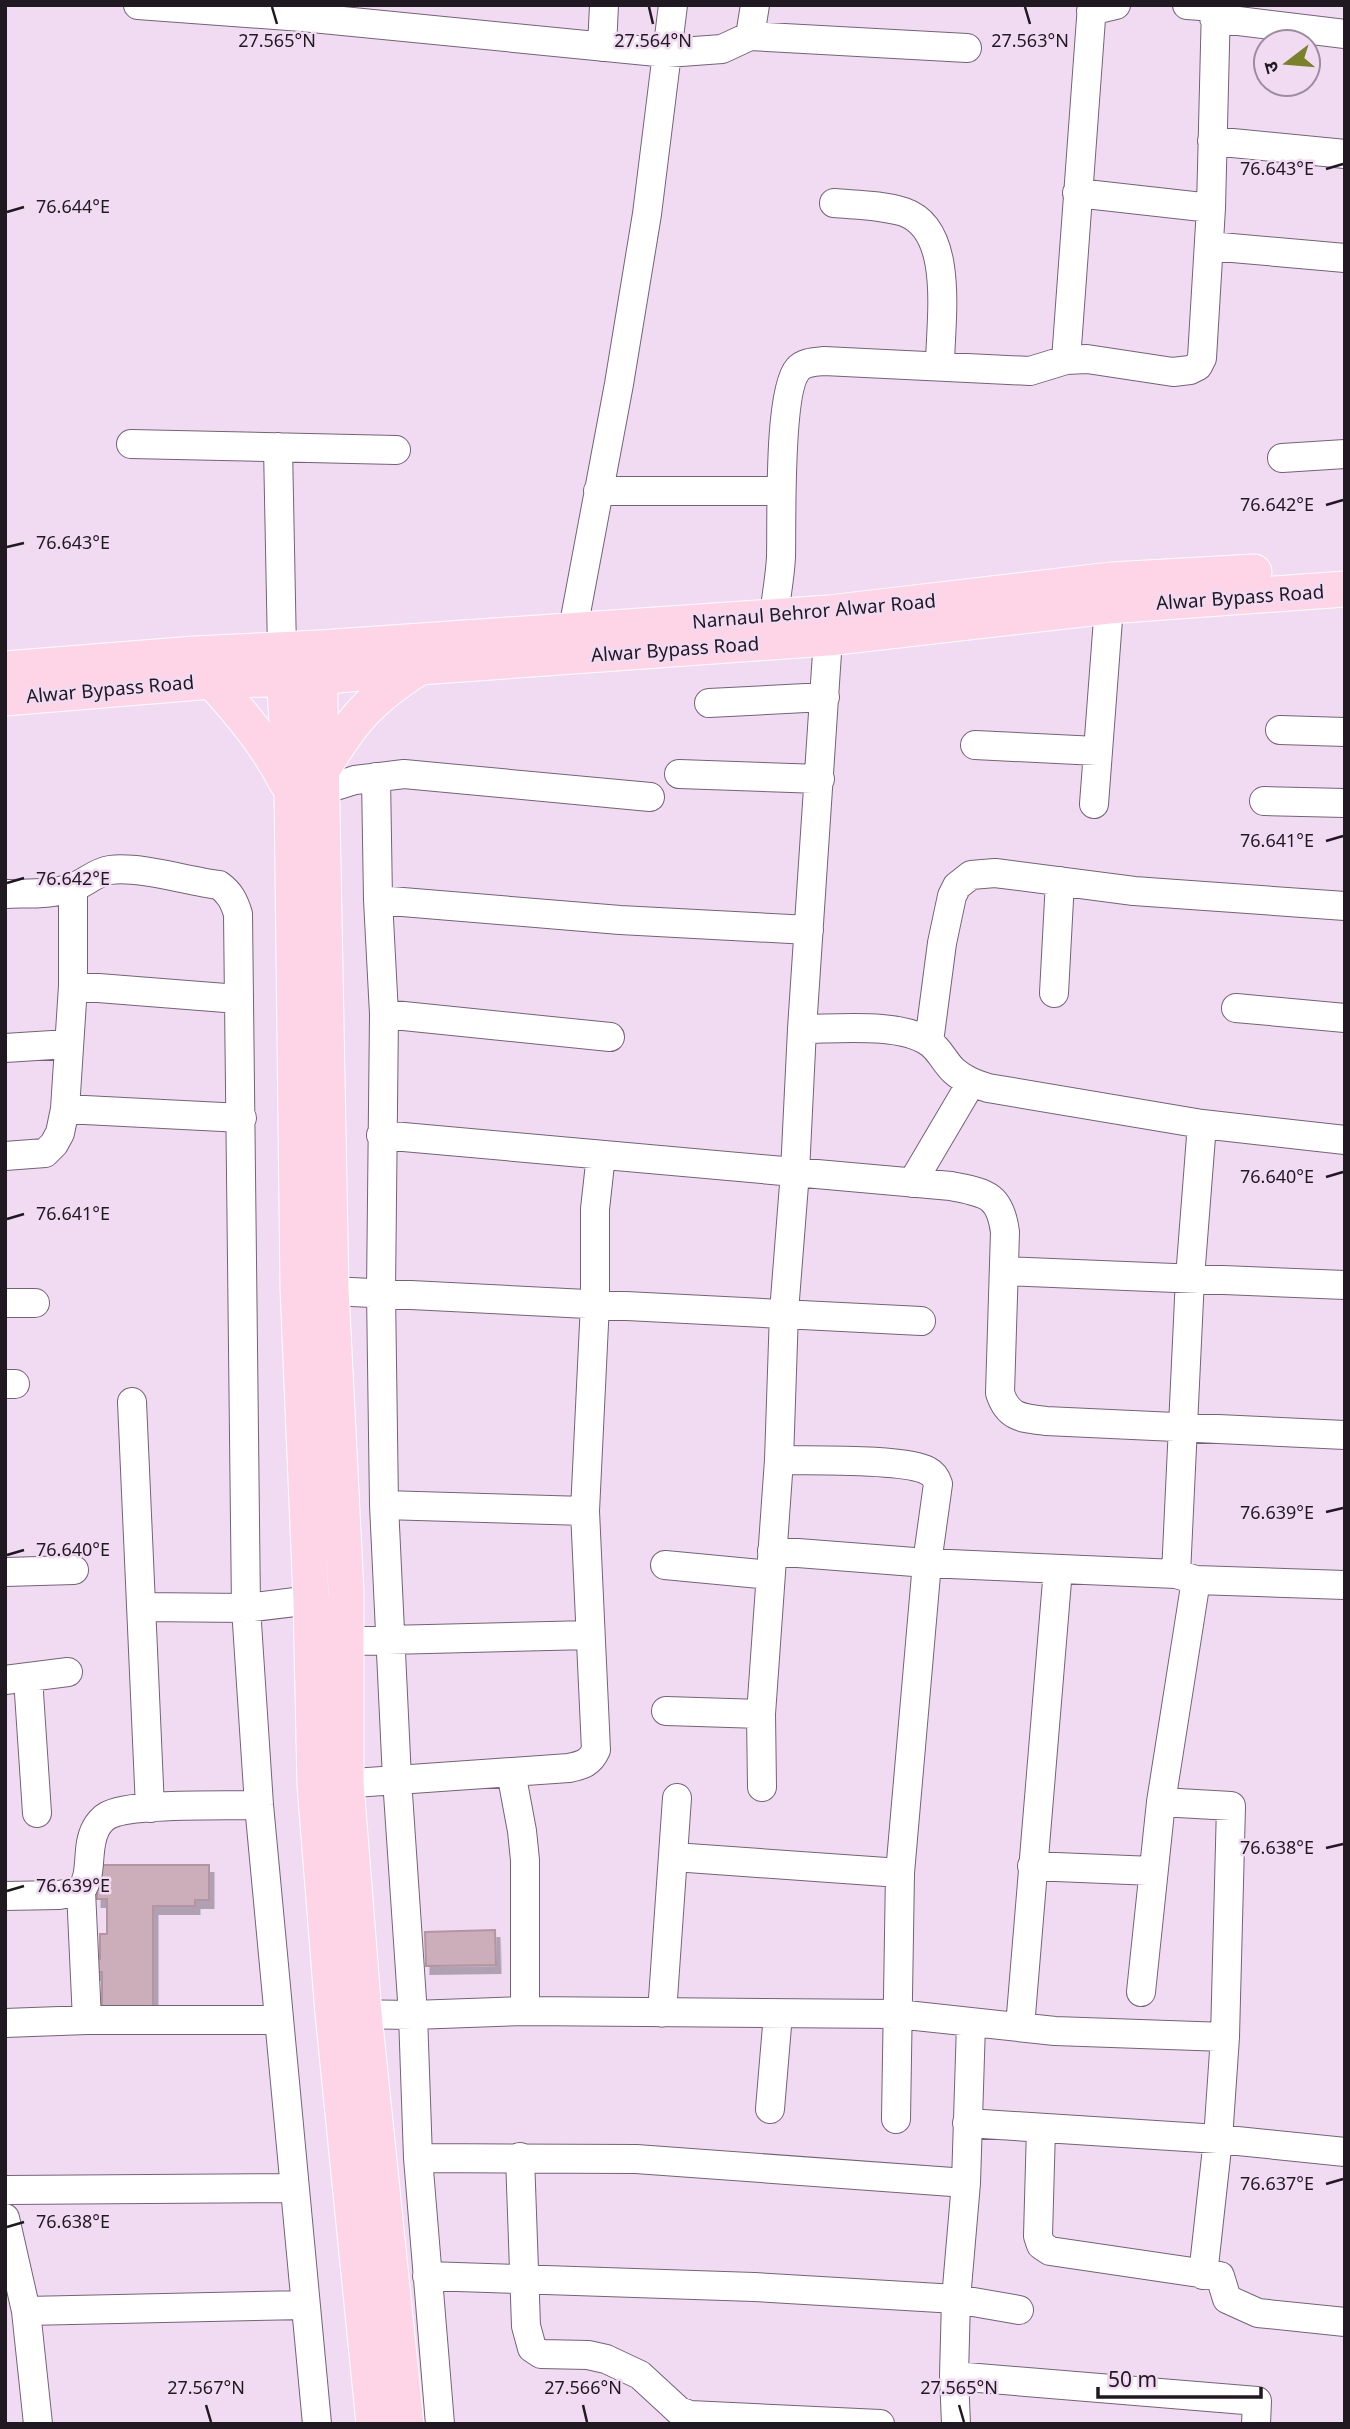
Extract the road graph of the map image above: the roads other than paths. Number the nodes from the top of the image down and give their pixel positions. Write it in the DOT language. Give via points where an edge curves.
graph roads {
  1 [pos="138,5"];
  2 [pos="604,5"];
  3 [pos="673,5"];
  4 [pos="755,5"];
  5 [pos="1186,5"];
  6 [pos="1100,7"];
  7 [pos="1215,10"];
  8 [pos="303,11"];
  9 [pos="450,18"];
  10 [pos="1345,34"];
  11 [pos="750,36"];
  12 [pos="601,47"];
  13 [pos="967,48"];
  14 [pos="667,53"];
  15 [pos="1212,141"];
  16 [pos="1345,154"];
  17 [pos="1077,193"];
  18 [pos="834,203"];
  19 [pos="1211,208"];
  20 [pos="1209,246"];
  21 [pos="1345,258"];
  22 [pos="1066,360"];
  23 [pos="940,366"];
  24 [pos="131,444"];
  25 [pos="278,447"];
  26 [pos="396,450"];
  27 [pos="1345,454"];
  28 [pos="1282,458"];
  29 [pos="598,491"];
  30 [pos="780,491"];
  31 [pos="1345,566"];
  32 [pos="1345,589"];
  33 [pos="1108,606"];
  34 [pos="774,616"];
  35 [pos="573,629"];
  36 [pos="828,638"];
  37 [pos="319,663"];
  38 [pos="283,664"];
  39 [pos="420,667"];
  40 [pos="5,669"];
  41 [pos="212,681"];
  42 [pos="825,697"];
  43 [pos="5,698"];
  44 [pos="709,703"];
  45 [pos="1280,730"];
  46 [pos="1345,732"];
  47 [pos="975,745"];
  48 [pos="1097,751"];
  49 [pos="679,774"];
  50 [pos="376,776"];
  51 [pos="820,779"];
  52 [pos="312,784"];
  53 [pos="650,797"];
  54 [pos="1264,801"];
  55 [pos="1345,803"];
  56 [pos="1094,804"];
  57 [pos="1060,881"];
  58 [pos="73,888"];
  59 [pos="5,894"];
  60 [pos="378,900"];
  61 [pos="1345,906"];
  62 [pos="809,930"];
  63 [pos="73,986"];
  64 [pos="1054,993"];
  65 [pos="238,999"];
  66 [pos="1236,1008"];
  67 [pos="384,1014"];
  68 [pos="1345,1018"];
  69 [pos="802,1029"];
  70 [pos="610,1037"];
  71 [pos="929,1042"];
  72 [pos="68,1044"];
  73 [pos="5,1048"];
  74 [pos="971,1083"];
  75 [pos="65,1109"];
  76 [pos="242,1118"];
  77 [pos="1202,1124"];
  78 [pos="381,1135"];
  79 [pos="1345,1140"];
  80 [pos="601,1155"];
  81 [pos="5,1156"];
  82 [pos="795,1172"];
  83 [pos="912,1182"];
  84 [pos="1004,1271"];
  85 [pos="1190,1278"];
  86 [pos="1345,1284"];
  87 [pos="315,1290"];
  88 [pos="380,1292"];
  89 [pos="5,1303"];
  90 [pos="36,1303"];
  91 [pos="595,1303"];
  92 [pos="784,1312"];
  93 [pos="921,1321"];
  94 [pos="132,1402"];
  95 [pos="1184,1427"];
  96 [pos="1345,1435"];
  97 [pos="779,1460"];
  98 [pos="384,1506"];
  99 [pos="585,1511"];
  100 [pos="771,1563"];
  101 [pos="928,1563"];
  102 [pos="665,1565"];
  103 [pos="1058,1569"];
  104 [pos="74,1570"];
  105 [pos="5,1572"];
  106 [pos="1186,1577"];
  107 [pos="1345,1585"];
  108 [pos="311,1600"];
  109 [pos="142,1607"];
  110 [pos="247,1608"];
  111 [pos="590,1635"];
  112 [pos="392,1640"];
  113 [pos="347,1642"];
  114 [pos="68,1672"];
  115 [pos="17,1679"];
  116 [pos="666,1711"];
  117 [pos="761,1714"];
  118 [pos="511,1772"];
  119 [pos="397,1779"];
  120 [pos="331,1785"];
  121 [pos="762,1787"];
  122 [pos="677,1798"];
  123 [pos="1161,1802"];
  124 [pos="259,1805"];
  125 [pos="150,1808"];
  126 [pos="37,1813"];
  127 [pos="674,1857"];
  128 [pos="1032,1866"];
  129 [pos="1153,1871"];
  130 [pos="900,1873"];
  131 [pos="81,1891"];
  132 [pos="5,1896"];
  133 [pos="1141,1992"];
  134 [pos="524,2011"];
  135 [pos="662,2013"];
  136 [pos="348,2014"];
  137 [pos="778,2014"];
  138 [pos="897,2014"];
  139 [pos="413,2015"];
  140 [pos="87,2020"];
  141 [pos="278,2020"];
  142 [pos="5,2023"];
  143 [pos="971,2024"];
  144 [pos="1020,2027"];
  145 [pos="1225,2037"];
  146 [pos="770,2109"];
  147 [pos="896,2119"];
  148 [pos="967,2123"];
  149 [pos="1041,2128"];
  150 [pos="1218,2139"];
  151 [pos="1345,2152"];
  152 [pos="520,2157"];
  153 [pos="418,2158"];
  154 [pos="966,2183"];
  155 [pos="294,2188"];
  156 [pos="5,2190"];
  157 [pos="7,2232"];
  158 [pos="1203,2275"];
  159 [pos="427,2276"];
  160 [pos="524,2280"];
  161 [pos="956,2299"];
  162 [pos="305,2305"];
  163 [pos="1019,2310"];
  164 [pos="26,2311"];
  165 [pos="1345,2322"];
  166 [pos="18,2365"];
  167 [pos="954,2376"];
  168 [pos="807,2422"];
  169 [pos="38,2424"];
  170 [pos="317,2424"];
  171 [pos="374,2424"];
  172 [pos="406,2424"];
  173 [pos="440,2424"];
  174 [pos="880,2424"];
  175 [pos="956,2424"];
  176 [pos="1256,2424"];
  1 -- 8 [label="street"];
  2 -- 12 [label="street"];
  3 -- 14 [label="street"];
  4 -- 11 [label="street"];
  5 -- 7 [label="street"];
  6 -- 17 [label="street"];
  7 -- 10 [label="street"];
  7 -- 15 [label="street"];
  8 -- 9 [label="street"];
  9 -- 12 [label="street"];
  11 -- 13 [label="street"];
  11 -- 14 [label="street" via="722,48"];
  12 -- 14 [label="street"];
  14 -- 29 [label="street" via="647,214"];
  15 -- 16 [label="street"];
  15 -- 19 [label="street"];
  17 -- 19 [label="street"];
  17 -- 22 [label="street"];
  18 -- 23 [label="street" via="905,213 929,232 941,270"];
  19 -- 20 [label="street"];
  20 -- 21 [label="street"];
  20 -- 22 [label="street" via="1198,366 1172,372"];
  22 -- 23 [label="street" via="1030,371"];
  23 -- 30 [label="street" via="824,361 799,368 788,403"];
  24 -- 25 [label="street"];
  25 -- 26 [label="street"];
  25 -- 38 [label="street"];
  27 -- 28 [label="street"];
  29 -- 30 [label="street"];
  29 -- 35 [label="street"];
  30 -- 34 [label="street" via="781,557"];
  31 -- 34 [label="main road, Narnaul Behror Alwar Road" via="1111,580"];
  32 -- 33 [label="main road, Alwar Bypass Road"];
  33 -- 36 [label="main road, Alwar Bypass Road"];
  33 -- 48 [label="street"];
  34 -- 35 [label="main road, Narnaul Behror Alwar Road"];
  35 -- 37 [label="main road, Narnaul Behror Alwar Road"];
  36 -- 39 [label="main road, Alwar Bypass Road"];
  36 -- 42 [label="street"];
  37 -- 38 [label="main road, Narnaul Behror Alwar Road"];
  37 -- 39 [label="main road, Alwar Bypass Road"];
  37 -- 52 [label="main road"];
  38 -- 40 [label="main road, Alwar Bypass Road" via="194,654"];
  38 -- 41 [label="main road, Alwar Bypass Road"];
  38 -- 52 [label="main road"];
  39 -- 52 [label="main road" via="363,710"];
  41 -- 43 [label="main road, Alwar Bypass Road"];
  41 -- 52 [label="main road" via="274,756"];
  42 -- 44 [label="street"];
  42 -- 51 [label="street"];
  45 -- 46 [label="street"];
  47 -- 48 [label="street"];
  48 -- 56 [label="street"];
  49 -- 51 [label="street"];
  50 -- 52 [label="street"];
  50 -- 53 [label="street" via="404,774"];
  50 -- 60 [label="street"];
  51 -- 62 [label="street"];
  52 -- 87 [label="main road"];
  54 -- 55 [label="street"];
  57 -- 61 [label="street" via="1156,893"];
  57 -- 64 [label="street"];
  57 -- 71 [label="street" via="982,873 957,886 942,943"];
  58 -- 59 [label="street"];
  58 -- 63 [label="street"];
  58 -- 65 [label="street" via="94,875 117,869 219,885 234,901 238,914"];
  60 -- 62 [label="street"];
  60 -- 67 [label="street"];
  62 -- 69 [label="street"];
  63 -- 65 [label="street"];
  63 -- 72 [label="street"];
  65 -- 76 [label="street"];
  66 -- 68 [label="street"];
  67 -- 70 [label="street"];
  67 -- 78 [label="street"];
  69 -- 71 [label="street" via="880,1030"];
  69 -- 82 [label="street"];
  71 -- 74 [label="street"];
  72 -- 73 [label="street"];
  72 -- 75 [label="street"];
  74 -- 77 [label="street"];
  74 -- 83 [label="street"];
  75 -- 76 [label="street"];
  75 -- 81 [label="street" via="60,1133 45,1153"];
  76 -- 110 [label="street"];
  77 -- 79 [label="street"];
  77 -- 85 [label="street"];
  78 -- 80 [label="street"];
  78 -- 88 [label="street"];
  80 -- 82 [label="street"];
  80 -- 91 [label="street" via="595,1209"];
  82 -- 83 [label="street"];
  82 -- 92 [label="street"];
  83 -- 84 [label="street" via="974,1191 996,1202 1005,1232"];
  84 -- 85 [label="street"];
  84 -- 95 [label="street" via="1000,1393 1011,1413 1046,1421"];
  85 -- 86 [label="street"];
  85 -- 95 [label="street"];
  87 -- 88 [label="street"];
  87 -- 108 [label="main road"];
  87 -- 113 [label="main road"];
  88 -- 91 [label="street"];
  88 -- 98 [label="street"];
  89 -- 90 [label="street"];
  91 -- 92 [label="street"];
  91 -- 99 [label="street"];
  92 -- 93 [label="street"];
  92 -- 97 [label="street"];
  94 -- 109 [label="street"];
  95 -- 96 [label="street"];
  95 -- 106 [label="street"];
  97 -- 100 [label="street"];
  97 -- 101 [label="street" via="888,1464 930,1471 938,1492"];
  98 -- 99 [label="street"];
  98 -- 112 [label="street"];
  99 -- 111 [label="street"];
  100 -- 101 [label="street"];
  100 -- 102 [label="street"];
  100 -- 117 [label="street"];
  101 -- 103 [label="street"];
  101 -- 130 [label="street"];
  103 -- 106 [label="street"];
  103 -- 128 [label="street"];
  104 -- 105 [label="street"];
  106 -- 107 [label="street"];
  106 -- 123 [label="street"];
  108 -- 110 [label="street"];
  108 -- 120 [label="main road" via="310,1642"];
  109 -- 110 [label="street"];
  109 -- 125 [label="street"];
  110 -- 124 [label="street"];
  111 -- 112 [label="street"];
  111 -- 118 [label="street" via="597,1737 592,1759 569,1768"];
  112 -- 113 [label="street"];
  112 -- 119 [label="street"];
  113 -- 120 [label="main road"];
  114 -- 115 [label="street"];
  115 -- 126 [label="street"];
  116 -- 117 [label="street"];
  117 -- 121 [label="street"];
  118 -- 119 [label="street"];
  118 -- 134 [label="street" via="525,1860"];
  119 -- 120 [label="street"];
  119 -- 139 [label="street"];
  120 -- 136 [label="main road"];
  122 -- 127 [label="street"];
  123 -- 129 [label="street"];
  123 -- 145 [label="street" via="1231,1807"];
  124 -- 125 [label="street"];
  124 -- 141 [label="street"];
  125 -- 131 [label="street" via="105,1816 91,1844 87,1883"];
  127 -- 130 [label="street"];
  127 -- 135 [label="street"];
  128 -- 129 [label="street"];
  128 -- 144 [label="street"];
  129 -- 133 [label="street"];
  130 -- 138 [label="street"];
  131 -- 132 [label="street"];
  131 -- 140 [label="street"];
  134 -- 135 [label="street"];
  134 -- 139 [label="street"];
  135 -- 137 [label="street"];
  136 -- 139 [label="street"];
  136 -- 171 [label="main road"];
  136 -- 172 [label="main road"];
  137 -- 138 [label="street"];
  137 -- 146 [label="street"];
  138 -- 143 [label="street"];
  138 -- 147 [label="street"];
  139 -- 153 [label="street"];
  140 -- 141 [label="street"];
  140 -- 142 [label="street"];
  141 -- 155 [label="street"];
  143 -- 144 [label="street"];
  143 -- 148 [label="street"];
  144 -- 145 [label="street"];
  145 -- 150 [label="street"];
  148 -- 149 [label="street"];
  148 -- 154 [label="street"];
  149 -- 150 [label="street"];
  149 -- 158 [label="street" via="1041,2245 1059,2254"];
  150 -- 151 [label="street"];
  150 -- 158 [label="street"];
  152 -- 153 [label="street"];
  152 -- 154 [label="street" via="636,2159"];
  152 -- 160 [label="street"];
  153 -- 159 [label="street"];
  154 -- 161 [label="street"];
  155 -- 156 [label="street"];
  155 -- 162 [label="street"];
  157 -- 164 [label="street"];
  158 -- 165 [label="street" via="1220,2276 1227,2299 1258,2314"];
  159 -- 160 [label="street"];
  159 -- 173 [label="street"];
  160 -- 161 [label="street"];
  160 -- 168 [label="street" via="528,2337 541,2354 606,2358 640,2375 679,2412 690,2415"];
  161 -- 163 [label="street"];
  161 -- 167 [label="street"];
  162 -- 164 [label="street"];
  162 -- 170 [label="street"];
  164 -- 166 [label="street"];
  166 -- 169 [label="street"];
  167 -- 175 [label="street"];
  167 -- 176 [label="street" via="1257,2402"];
  168 -- 174 [label="street"];
}
